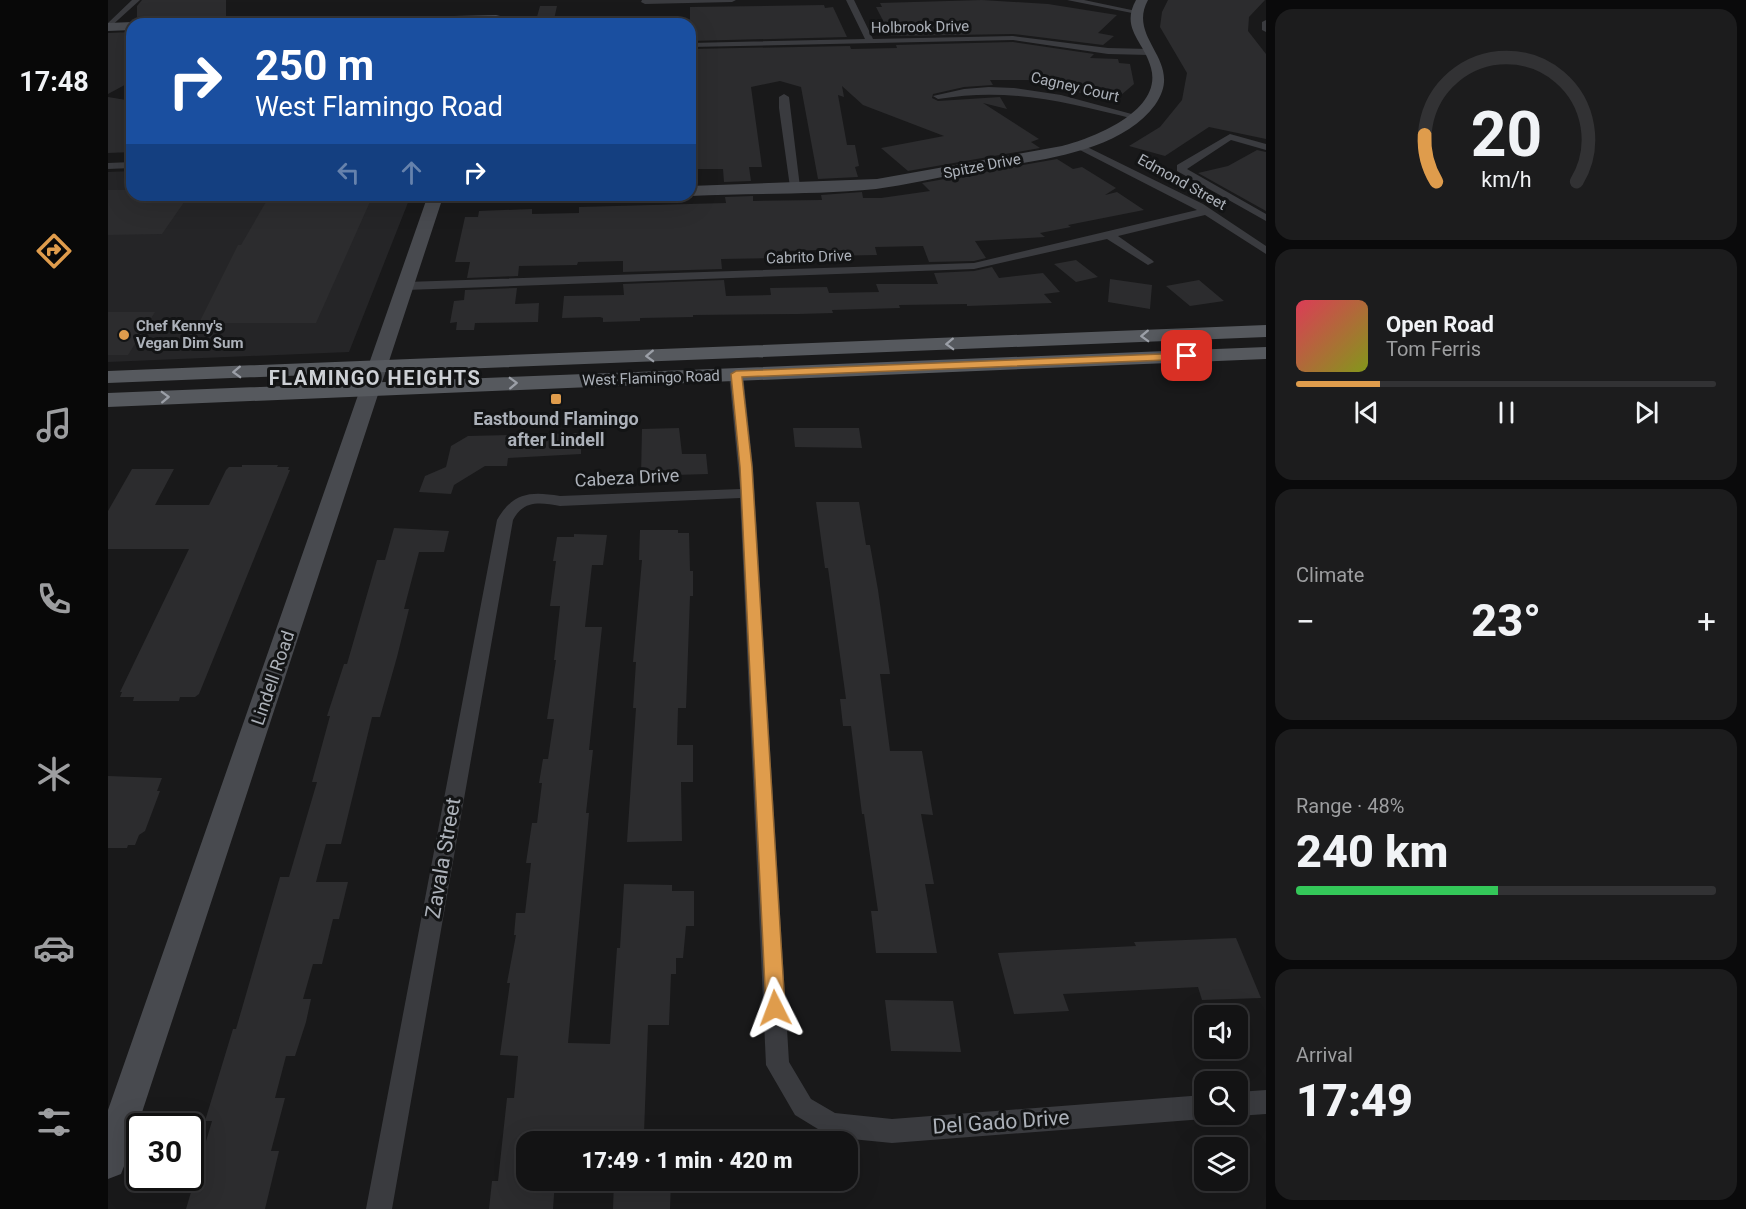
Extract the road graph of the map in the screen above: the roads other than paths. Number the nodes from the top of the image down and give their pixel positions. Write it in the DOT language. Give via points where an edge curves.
graph roads {
  1 [pos="136,0"];
  2 [pos="732,0"];
  3 [pos="850,0"];
  4 [pos="1071,0"];
  5 [pos="645,2"];
  6 [pos="1139,6"];
  7 [pos="497,17"];
  8 [pos="480,18"];
  9 [pos="1266,22"];
  10 [pos="108,27"];
  11 [pos="126,27"];
  12 [pos="1266,30"];
  13 [pos="870,41"];
  14 [pos="696,45"];
  15 [pos="1149,52"];
  16 [pos="938,96"];
  17 [pos="784,97"];
  18 [pos="1134,116"];
  19 [pos="1079,147"];
  20 [pos="1266,147"];
  21 [pos="126,165"];
  22 [pos="108,166"];
  23 [pos="795,187"];
  24 [pos="696,191"];
  25 [pos="435,201"];
  26 [pos="1207,211"];
  27 [pos="1266,218"];
  28 [pos="1109,235"];
  29 [pos="1266,251"];
  30 [pos="1148,262"];
  31 [pos="406,286"];
  32 [pos="1266,332"];
  33 [pos="1266,343"];
  34 [pos="858,348"];
  35 [pos="729,352"];
  36 [pos="1266,353"];
  37 [pos="1210,356"];
  38 [pos="736,374"];
  39 [pos="108,377"];
  40 [pos="375,378"];
  41 [pos="632,378"];
  42 [pos="108,400"];
  43 [pos="747,493"];
  44 [pos="511,507"];
  45 [pos="1266,1102"];
  46 [pos="1248,1103"];
  47 [pos="1194,1108"];
  48 [pos="108,1161"];
  49 [pos="379,1209"];
  1 -- 10 [label="street"];
  2 -- 5 [label="street"];
  3 -- 13 [label="street"];
  4 -- 6 [label="street"];
  6 -- 15 [label="street, Spitze Drive" via="1137,30"];
  7 -- 8 [label="street"];
  9 -- 12 [label="street"];
  10 -- 11 [label="street"];
  13 -- 14 [label="street, Holbrook Drive"];
  13 -- 15 [label="street, Holbrook Drive" via="1033,39 1108,51"];
  15 -- 18 [label="street, Spitze Drive" via="1159,76 1156,89 1149,103"];
  16 -- 18 [label="street, Cagney Court" via="966,91 1038,92"];
  17 -- 23 [label="street"];
  18 -- 19 [label="street, Spitze Drive" via="1121,127"];
  19 -- 23 [label="street, Spitze Drive" via="876,184"];
  19 -- 26 [label="street, Edmond Street"];
  20 -- 27 [label="street" via="1230,137 1181,167"];
  21 -- 22 [label="street"];
  23 -- 24 [label="street, Spitze Drive"];
  25 -- 31 [label="street, Lindell Road"];
  26 -- 28 [label="street, Cabrito Drive"];
  26 -- 29 [label="street, Edmond Street"];
  28 -- 30 [label="street"];
  28 -- 31 [label="street, Cabrito Drive" via="998,262 952,267"];
  31 -- 40 [label="street, Lindell Road"];
  32 -- 34 [label="main road, West Flamingo Road, one-way"];
  33 -- 37 [label="main road"];
  34 -- 35 [label="main road, West Flamingo Road"];
  34 -- 38 [label="main road" via="824,360 746,364"];
  35 -- 40 [label="main road, West Flamingo Road, one-way"];
  35 -- 41 [label="main road" via="713,364 678,367"];
  36 -- 37 [label="main road, West Flamingo Road"];
  37 -- 38 [label="main road, West Flamingo Road"];
  38 -- 41 [label="main road, West Flamingo Road"];
  38 -- 43 [label="street"];
  40 -- 39 [label="main road, West Flamingo Road, one-way"];
  40 -- 41 [label="main road, West Flamingo Road, one-way"];
  42 -- 40 [label="main road, West Flamingo Road, one-way"];
  40 -- 48 [label="street, Lindell Road"];
  43 -- 44 [label="street, Cabeza Drive" via="560,501 543,497"];
  43 -- 47 [label="street, Del Gado Drive" via="778,1065 803,1107 831,1125 892,1131"];
  44 -- 49 [label="street, Zavala Street" via="502,537"];
  45 -- 46 [label="street"];
}
